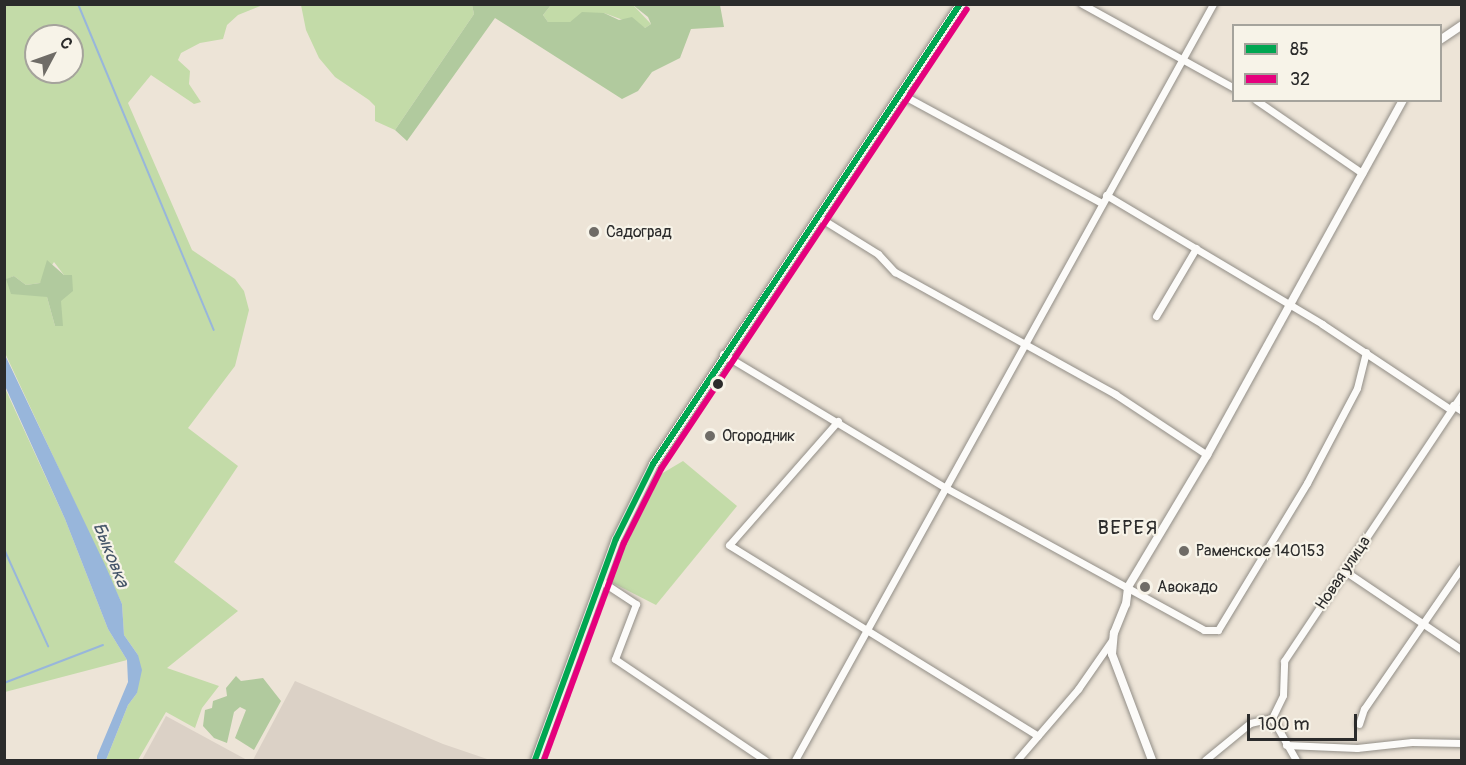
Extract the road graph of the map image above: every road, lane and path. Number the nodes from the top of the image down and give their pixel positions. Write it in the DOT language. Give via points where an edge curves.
graph roads {
  1 [pos="960,4"];
  2 [pos="1082,4"];
  3 [pos="1213,4"];
  4 [pos="1091,7"];
  5 [pos="1461,25"];
  6 [pos="1442,39"];
  7 [pos="1183,62"];
  8 [pos="1232,87"];
  9 [pos="899,93"];
  10 [pos="1259,102"];
  11 [pos="1402,102"];
  12 [pos="1362,172"];
  13 [pos="1106,195"];
  14 [pos="1102,203"];
  15 [pos="817,216"];
  16 [pos="1196,248"];
  17 [pos="1290,305"];
  18 [pos="1156,316"];
  19 [pos="1025,343"];
  20 [pos="1366,352"];
  21 [pos="723,354"];
  22 [pos="1461,394"];
  23 [pos="1451,407"];
  24 [pos="1461,411"];
  25 [pos="838,421"];
  26 [pos="1207,455"];
  27 [pos="946,488"];
  28 [pos="1461,567"];
  29 [pos="1345,571"];
  30 [pos="601,581"];
  31 [pos="1128,587"];
  32 [pos="1422,623"];
  33 [pos="868,631"];
  34 [pos="1112,640"];
  35 [pos="1461,650"];
  36 [pos="1272,718"];
  37 [pos="1359,724"];
  38 [pos="1038,736"];
  39 [pos="1461,743"];
  40 [pos="1286,745"];
  41 [pos="535,760"];
  42 [pos="765,760"];
  43 [pos="795,760"];
  44 [pos="1017,760"];
  45 [pos="1152,760"];
  46 [pos="1205,760"];
  47 [pos="1296,760"];
  1 -- 9 [label="main road"];
  2 -- 4 [label="street"];
  3 -- 7 [label="street"];
  4 -- 7 [label="street"];
  5 -- 6 [label="street"];
  7 -- 8 [label="street"];
  7 -- 13 [label="street"];
  9 -- 14 [label="street"];
  9 -- 15 [label="main road"];
  10 -- 12 [label="street"];
  11 -- 12 [label="street"];
  12 -- 17 [label="street"];
  13 -- 14 [label="street"];
  13 -- 16 [label="street"];
  14 -- 19 [label="street"];
  15 -- 19 [label="street" via="878,254 895,272"];
  15 -- 21 [label="main road"];
  16 -- 17 [label="street"];
  16 -- 18 [label="street"];
  17 -- 20 [label="street"];
  17 -- 26 [label="street"];
  19 -- 26 [label="street" via="1115,394"];
  19 -- 27 [label="street"];
  20 -- 23 [label="street"];
  20 -- 31 [label="street" via="1357,388 1307,483 1218,630 1204,630"];
  21 -- 25 [label="street"];
  21 -- 30 [label="main road" via="653,464 616,539"];
  22 -- 23 [label="street, Новая улица"];
  23 -- 24 [label="street"];
  23 -- 29 [label="street, Новая улица"];
  25 -- 27 [label="street"];
  25 -- 33 [label="street" via="729,545"];
  26 -- 31 [label="street"];
  27 -- 31 [label="street"];
  27 -- 33 [label="street"];
  28 -- 32 [label="street"];
  29 -- 32 [label="street"];
  29 -- 36 [label="street, Новая улица" via="1284,661 1283,695"];
  30 -- 41 [label="main road"];
  30 -- 42 [label="street" via="636,604 615,660"];
  31 -- 34 [label="street"];
  32 -- 35 [label="street"];
  32 -- 37 [label="street" via="1364,709"];
  33 -- 38 [label="street"];
  33 -- 43 [label="street"];
  34 -- 38 [label="street"];
  34 -- 45 [label="street" via="1114,661"];
  36 -- 40 [label="street"];
  36 -- 46 [label="street" via="1250,723"];
  38 -- 44 [label="street"];
  39 -- 40 [label="street" via="1412,742 1357,748"];
  40 -- 47 [label="street"];
}
